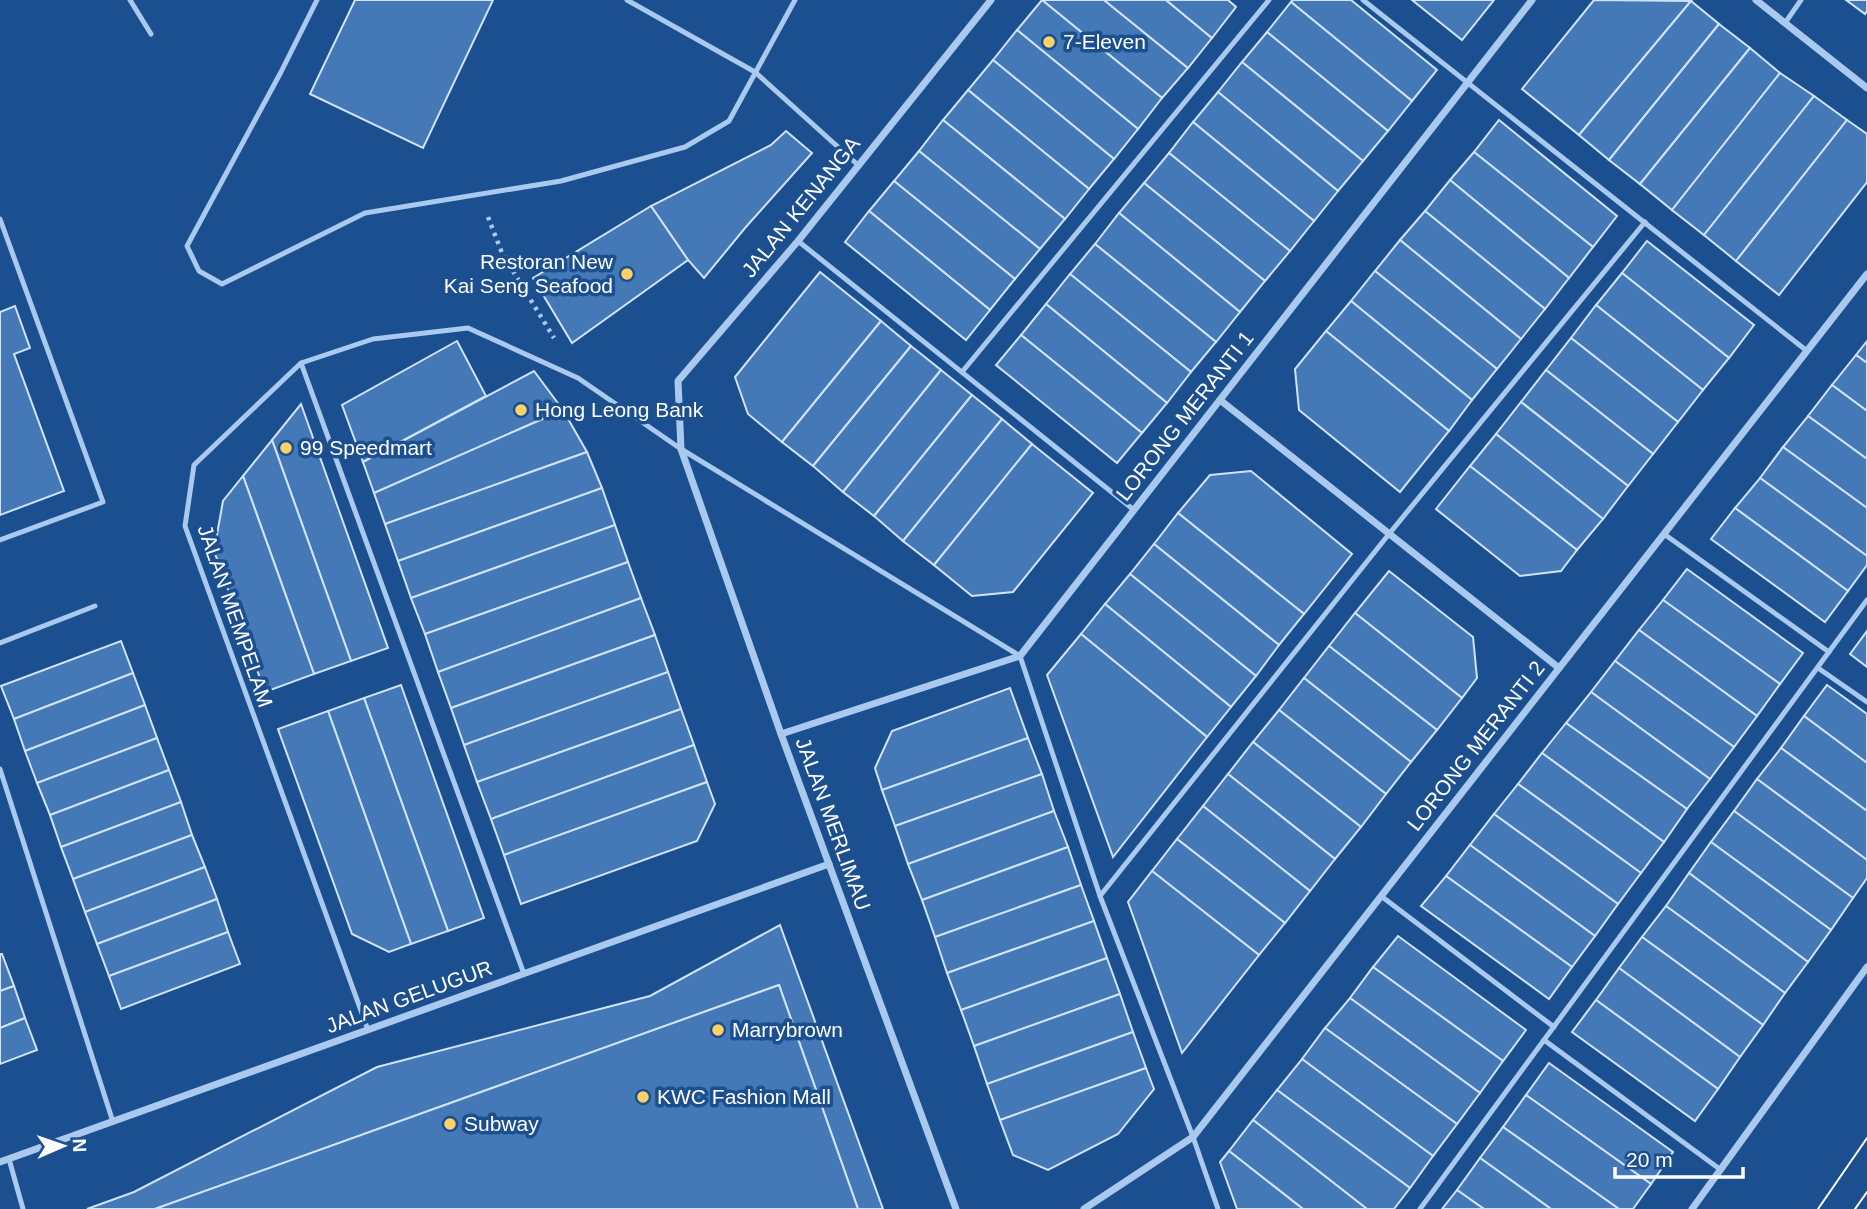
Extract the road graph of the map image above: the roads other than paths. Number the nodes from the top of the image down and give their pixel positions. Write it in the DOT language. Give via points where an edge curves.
graph roads {
  1 [pos="130,0"];
  2 [pos="317,0"];
  3 [pos="627,0"];
  4 [pos="795,0"];
  5 [pos="991,0"];
  6 [pos="1269,0"];
  7 [pos="1363,0"];
  8 [pos="1532,0"];
  9 [pos="1756,0"];
  10 [pos="1801,0"];
  11 [pos="1785,23"];
  12 [pos="151,34"];
  13 [pos="755,72"];
  14 [pos="1468,82"];
  15 [pos="1867,88"];
  16 [pos="858,165"];
  17 [pos="0,219"];
  18 [pos="1644,222"];
  19 [pos="798,241"];
  20 [pos="1867,274"];
  21 [pos="1807,351"];
  22 [pos="301,363"];
  23 [pos="962,372"];
  24 [pos="1220,400"];
  25 [pos="681,449"];
  26 [pos="1134,510"];
  27 [pos="1389,534"];
  28 [pos="1664,534"];
  29 [pos="0,540"];
  30 [pos="1867,600"];
  31 [pos="95,606"];
  32 [pos="0,643"];
  33 [pos="1829,652"];
  34 [pos="1020,656"];
  35 [pos="1559,668"];
  36 [pos="1818,668"];
  37 [pos="1867,702"];
  38 [pos="781,734"];
  39 [pos="0,769"];
  40 [pos="829,864"];
  41 [pos="1381,895"];
  42 [pos="1100,896"];
  43 [pos="1867,967"];
  44 [pos="524,974"];
  45 [pos="1554,1027"];
  46 [pos="368,1030"];
  47 [pos="1544,1040"];
  48 [pos="113,1122"];
  49 [pos="1193,1137"];
  50 [pos="9,1159"];
  51 [pos="0,1162"];
  52 [pos="1721,1170"];
  53 [pos="23,1209"];
  54 [pos="956,1209"];
  55 [pos="1084,1209"];
  56 [pos="1219,1209"];
  57 [pos="1420,1209"];
  58 [pos="1692,1209"];
  1 -- 12 [label="lane"];
  2 -- 13 [label="lane" via="187,246 199,271 222,284 365,213 561,181 685,147 729,121"];
  3 -- 13 [label="lane"];
  4 -- 13 [label="lane"];
  5 -- 16 [label="street, JALAN KENANGA"];
  6 -- 23 [label="lane"];
  7 -- 14 [label="lane"];
  8 -- 14 [label="street, LORONG MERANTI 1"];
  9 -- 11 [label="street"];
  10 -- 11 [label="lane"];
  11 -- 15 [label="street"];
  13 -- 16 [label="lane"];
  14 -- 18 [label="lane"];
  14 -- 24 [label="street, LORONG MERANTI 1"];
  16 -- 19 [label="street, JALAN KENANGA"];
  17 -- 29 [label="lane" via="103,502"];
  18 -- 21 [label="lane"];
  18 -- 27 [label="lane"];
  19 -- 23 [label="lane"];
  19 -- 25 [label="street, JALAN KENANGA" via="678,381"];
  20 -- 21 [label="street, LORONG MERANTI 2"];
  21 -- 28 [label="street, LORONG MERANTI 2"];
  22 -- 25 [label="lane, JALAN MEMPELAM" via="373,339 468,328 578,378"];
  22 -- 44 [label="lane"];
  22 -- 46 [label="lane, JALAN MEMPELAM" via="194,465 184,526"];
  23 -- 26 [label="lane"];
  24 -- 26 [label="street, LORONG MERANTI 1"];
  24 -- 27 [label="street"];
  25 -- 34 [label="lane, JALAN MEMPELAM"];
  25 -- 38 [label="street, JALAN MERLIMAU"];
  26 -- 34 [label="street, LORONG MERANTI 1"];
  27 -- 35 [label="street"];
  27 -- 42 [label="lane"];
  28 -- 33 [label="lane"];
  28 -- 35 [label="street, LORONG MERANTI 2"];
  30 -- 33 [label="lane"];
  31 -- 32 [label="lane"];
  33 -- 36 [label="lane"];
  34 -- 38 [label="street"];
  34 -- 42 [label="lane"];
  35 -- 41 [label="street, LORONG MERANTI 2"];
  36 -- 37 [label="lane"];
  36 -- 45 [label="lane"];
  38 -- 40 [label="street, JALAN MERLIMAU"];
  39 -- 48 [label="lane"];
  40 -- 44 [label="street, JALAN GELUGUR"];
  40 -- 54 [label="street, JALAN MERLIMAU"];
  41 -- 45 [label="lane"];
  41 -- 49 [label="street, LORONG MERANTI 2"];
  42 -- 49 [label="lane"];
  43 -- 52 [label="street"];
  44 -- 46 [label="street, JALAN GELUGUR"];
  45 -- 47 [label="lane"];
  46 -- 48 [label="street, JALAN GELUGUR"];
  47 -- 52 [label="lane"];
  47 -- 57 [label="lane"];
  48 -- 50 [label="street, JALAN GELUGUR"];
  49 -- 55 [label="street, LORONG MERANTI 2"];
  49 -- 56 [label="lane"];
  50 -- 51 [label="street, JALAN GELUGUR"];
  50 -- 53 [label="lane"];
  52 -- 58 [label="street"];
}
